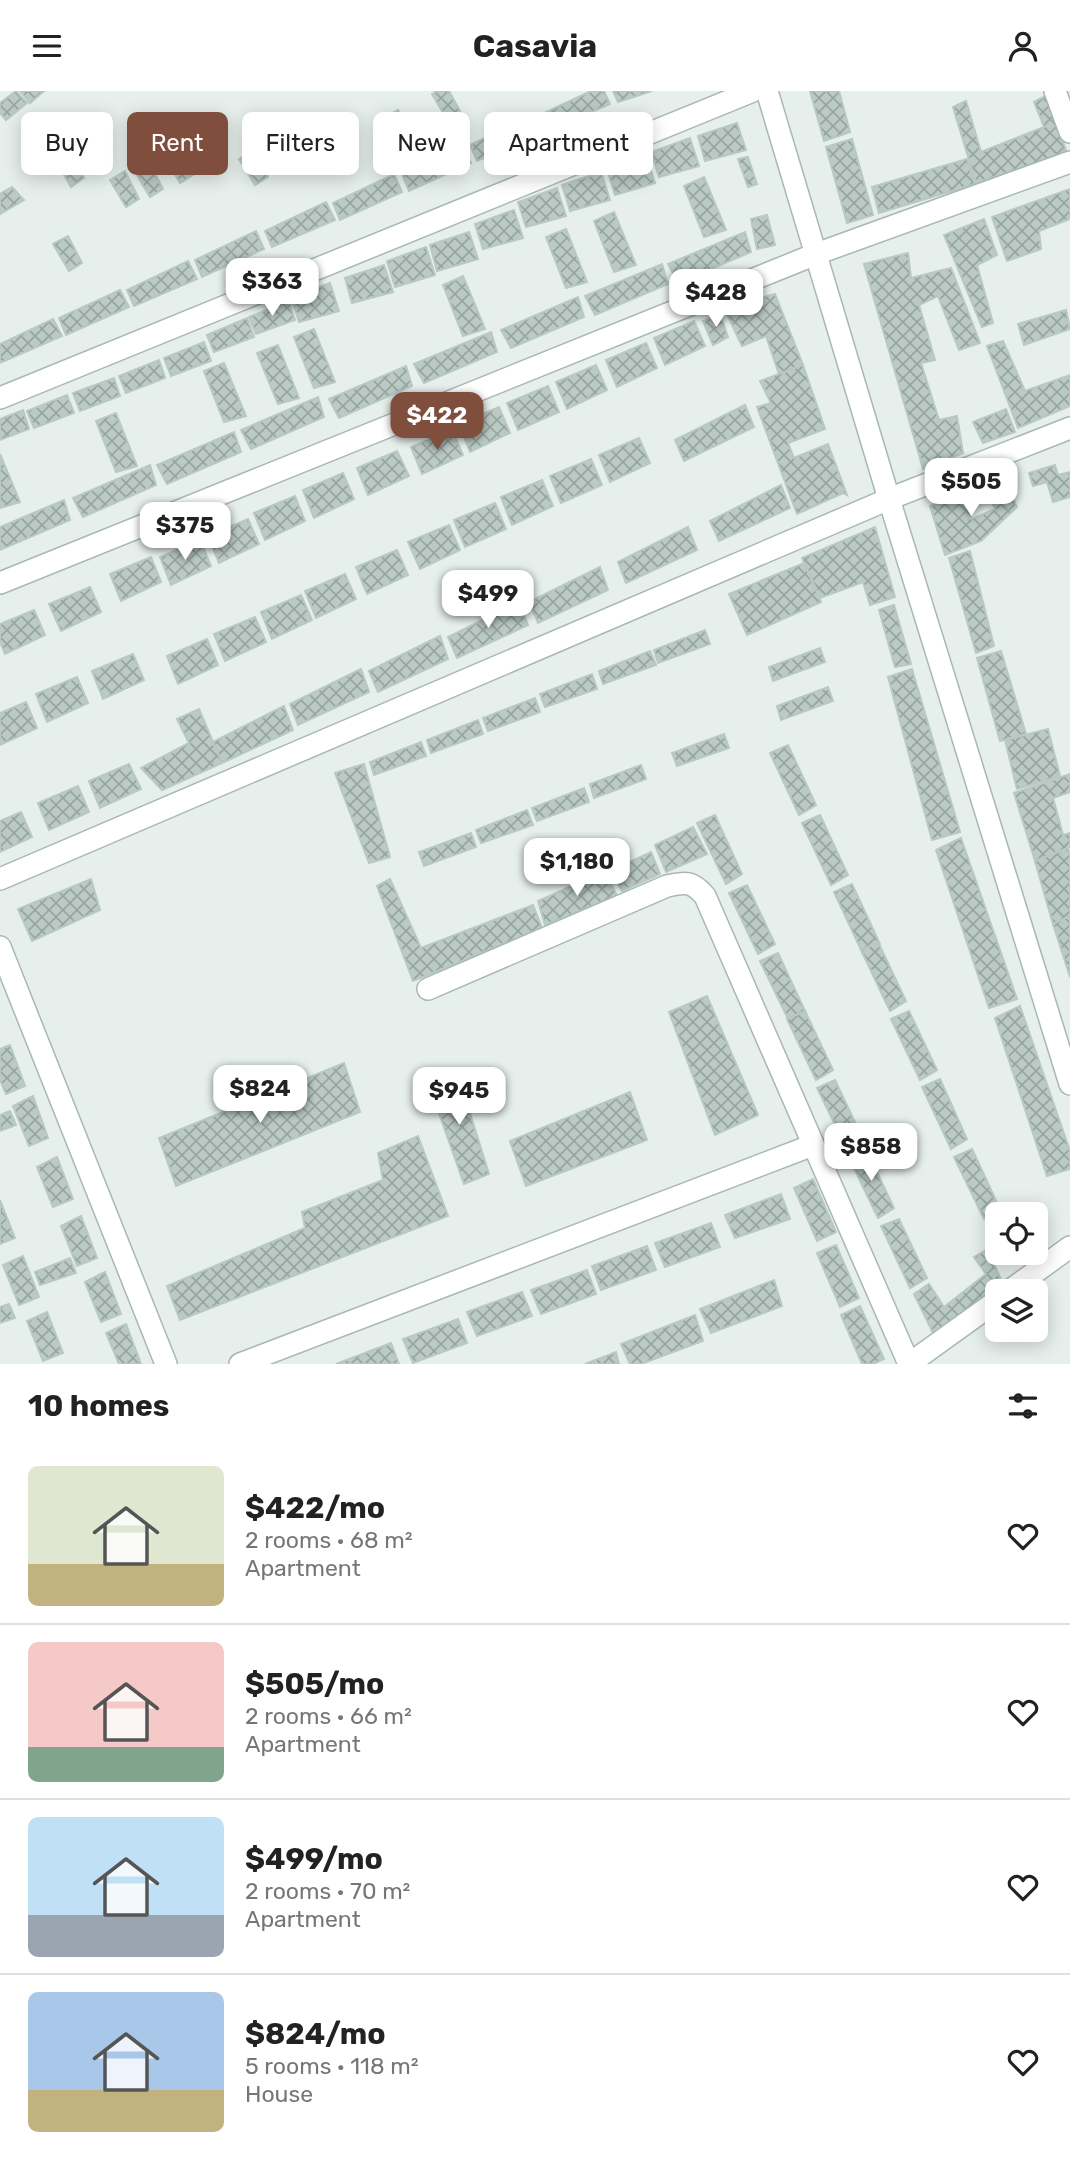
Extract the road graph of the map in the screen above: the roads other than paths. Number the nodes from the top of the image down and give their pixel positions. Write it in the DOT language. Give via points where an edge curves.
graph roads {
  1 [pos="753,91"];
  2 [pos="768,91"];
  3 [pos="1055,91"];
  4 [pos="1070,132"];
  5 [pos="1070,162"];
  6 [pos="816,254"];
  7 [pos="0,398"];
  8 [pos="1070,428"];
  9 [pos="889,499"];
  10 [pos="0,583"];
  11 [pos="0,879"];
  12 [pos="0,947"];
  13 [pos="428,989"];
  14 [pos="1070,1084"];
  15 [pos="813,1145"];
  16 [pos="1070,1247"];
  17 [pos="1026,1279"];
  18 [pos="985,1309"];
  19 [pos="166,1364"];
  20 [pos="240,1364"];
  21 [pos="909,1364"];
  1 -- 7 [label="street"];
  2 -- 6 [label="street"];
  3 -- 4 [label="street"];
  5 -- 6 [label="street"];
  6 -- 9 [label="street"];
  6 -- 10 [label="street"];
  8 -- 9 [label="street"];
  9 -- 11 [label="street"];
  9 -- 14 [label="street"];
  12 -- 19 [label="street"];
  13 -- 15 [label="street" via="667,886 696,885"];
  15 -- 20 [label="street"];
  15 -- 21 [label="street"];
  16 -- 17 [label="street"];
  18 -- 21 [label="street"];
}
